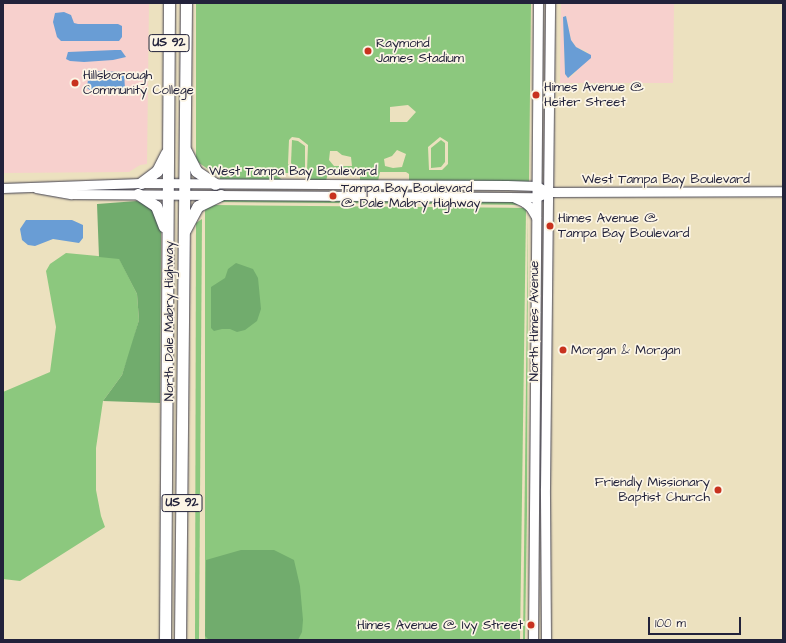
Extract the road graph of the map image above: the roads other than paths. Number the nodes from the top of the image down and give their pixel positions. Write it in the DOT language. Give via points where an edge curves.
graph roads {
  1 [pos="169,3"];
  2 [pos="186,3"];
  3 [pos="538,3"];
  4 [pos="550,3"];
  5 [pos="167,149"];
  6 [pos="185,149"];
  7 [pos="167,183"];
  8 [pos="184,184"];
  9 [pos="215,184"];
  10 [pos="274,184"];
  11 [pos="296,184"];
  12 [pos="363,184"];
  13 [pos="460,185"];
  14 [pos="537,186"];
  15 [pos="3,188"];
  16 [pos="140,189"];
  17 [pos="783,191"];
  18 [pos="549,192"];
  19 [pos="167,195"];
  20 [pos="184,195"];
  21 [pos="221,195"];
  22 [pos="274,196"];
  23 [pos="295,196"];
  24 [pos="363,196"];
  25 [pos="460,196"];
  26 [pos="506,197"];
  27 [pos="536,197"];
  28 [pos="536,218"];
  29 [pos="184,232"];
  30 [pos="167,235"];
  31 [pos="166,516"];
  32 [pos="182,517"];
  33 [pos="534,520"];
  34 [pos="545,520"];
  35 [pos="165,640"];
  36 [pos="180,640"];
  37 [pos="533,640"];
  38 [pos="546,640"];
  1 -- 5 [label="main road, North Dale Mabry Highway / US 92"];
  2 -- 6 [label="main road, North Dale Mabry Highway / US 92"];
  3 -- 14 [label="street, North Himes Avenue"];
  4 -- 18 [label="street, North Himes Avenue"];
  5 -- 7 [label="main road, North Dale Mabry Highway / US 92"];
  5 -- 16 [label="main road" via="157,171"];
  6 -- 8 [label="main road, North Dale Mabry Highway / US 92"];
  6 -- 9 [label="main road" via="196,171"];
  7 -- 8 [label="street, West Tampa Bay Boulevard"];
  7 -- 16 [label="street, West Tampa Bay Boulevard"];
  7 -- 19 [label="main road, North Dale Mabry Highway / US 92"];
  8 -- 9 [label="street, West Tampa Bay Boulevard"];
  8 -- 20 [label="main road, North Dale Mabry Highway / US 92"];
  9 -- 10 [label="street, West Tampa Bay Boulevard"];
  10 -- 11 [label="street, West Tampa Bay Boulevard"];
  10 -- 22 [label="street"];
  11 -- 12 [label="street, West Tampa Bay Boulevard"];
  11 -- 23 [label="street"];
  12 -- 13 [label="street, West Tampa Bay Boulevard"];
  12 -- 24 [label="street"];
  13 -- 14 [label="street, West Tampa Bay Boulevard"];
  13 -- 25 [label="street"];
  14 -- 18 [label="street, West Tampa Bay Boulevard"];
  14 -- 27 [label="street, North Himes Avenue"];
  15 -- 16 [label="street, West Tampa Bay Boulevard" via="72,184"];
  16 -- 19 [label="street, West Tampa Bay Boulevard"];
  16 -- 30 [label="main road" via="156,206"];
  17 -- 18 [label="street, West Tampa Bay Boulevard"];
  18 -- 27 [label="street, West Tampa Bay Boulevard"];
  18 -- 34 [label="street, North Himes Avenue"];
  19 -- 20 [label="street, West Tampa Bay Boulevard"];
  19 -- 30 [label="main road, North Dale Mabry Highway / US 92"];
  20 -- 21 [label="street, West Tampa Bay Boulevard"];
  20 -- 29 [label="main road, North Dale Mabry Highway / US 92"];
  21 -- 22 [label="street, West Tampa Bay Boulevard"];
  21 -- 29 [label="main road" via="198,206"];
  22 -- 23 [label="street, West Tampa Bay Boulevard"];
  23 -- 24 [label="street, West Tampa Bay Boulevard"];
  24 -- 25 [label="street, West Tampa Bay Boulevard"];
  25 -- 26 [label="street, West Tampa Bay Boulevard"];
  26 -- 27 [label="street, West Tampa Bay Boulevard"];
  26 -- 28 [label="street" via="524,202"];
  27 -- 28 [label="street, North Himes Avenue"];
  28 -- 33 [label="street, North Himes Avenue"];
  29 -- 32 [label="main road, North Dale Mabry Highway / US 92"];
  30 -- 31 [label="main road, North Dale Mabry Highway / US 92"];
  31 -- 32 [label="main road"];
  31 -- 35 [label="main road, North Dale Mabry Highway / US 92"];
  32 -- 36 [label="main road, North Dale Mabry Highway / US 92"];
  33 -- 34 [label="street"];
  33 -- 37 [label="street, North Himes Avenue"];
  34 -- 38 [label="street, North Himes Avenue"];
}
